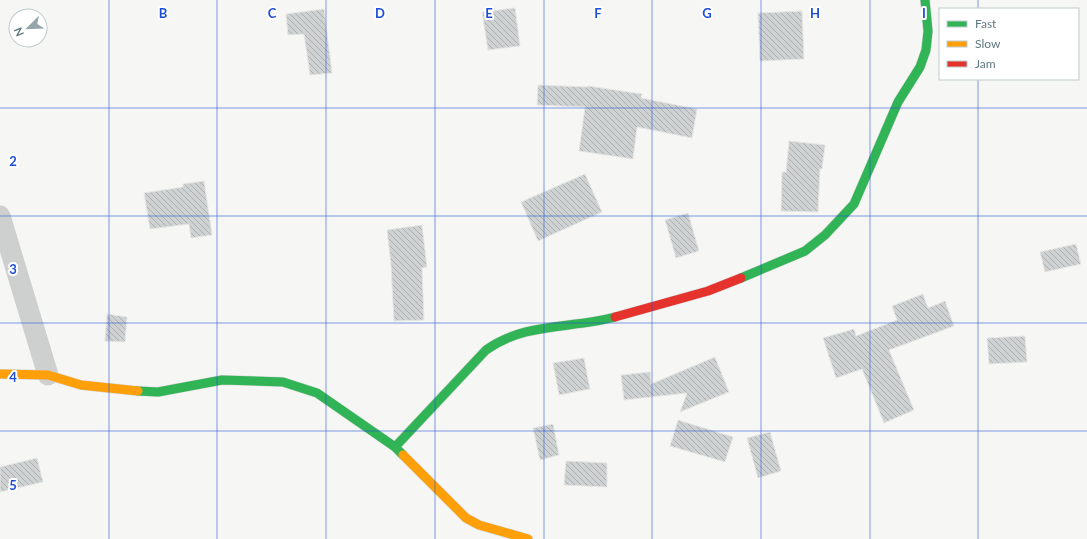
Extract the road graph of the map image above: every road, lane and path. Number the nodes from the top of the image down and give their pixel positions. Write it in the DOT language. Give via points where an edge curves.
graph roads {
  1 [pos="925,0"];
  2 [pos="0,216"];
  3 [pos="0,374"];
  4 [pos="48,375"];
  5 [pos="395,447"];
  6 [pos="528,539"];
  1 -- 5 [label="street" via="928,31 926,50 920,67 898,102 854,204 825,235 805,251 708,291 606,319 536,328 497,342 479,357"];
  2 -- 4 [label="street"];
  3 -- 4 [label="street"];
  4 -- 5 [label="street" via="81,385 158,392 222,380 283,382 317,393"];
  5 -- 6 [label="street" via="466,518 479,525"];
}
